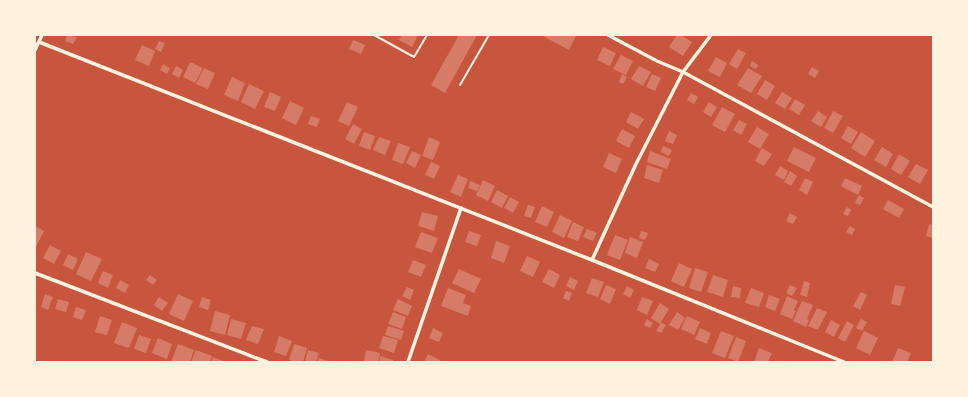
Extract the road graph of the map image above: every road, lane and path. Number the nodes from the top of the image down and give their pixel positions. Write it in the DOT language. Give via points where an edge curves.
graph roads {
  1 [pos="42,35"];
  2 [pos="374,35"];
  3 [pos="427,35"];
  4 [pos="489,35"];
  5 [pos="608,35"];
  6 [pos="712,35"];
  7 [pos="39,42"];
  8 [pos="35,50"];
  9 [pos="683,72"];
  10 [pos="460,85"];
  11 [pos="933,207"];
  12 [pos="460,208"];
  13 [pos="592,260"];
  14 [pos="35,273"];
  15 [pos="267,362"];
  16 [pos="408,362"];
  17 [pos="844,362"];
  1 -- 7 [label="street"];
  2 -- 3 [label="lane" via="414,57"];
  4 -- 10 [label="lane"];
  5 -- 9 [label="street"];
  6 -- 9 [label="street"];
  7 -- 8 [label="street"];
  7 -- 12 [label="street"];
  9 -- 11 [label="street"];
  9 -- 13 [label="street" via="636,164"];
  12 -- 13 [label="street"];
  12 -- 16 [label="street"];
  13 -- 17 [label="street"];
  14 -- 15 [label="street"];
}
